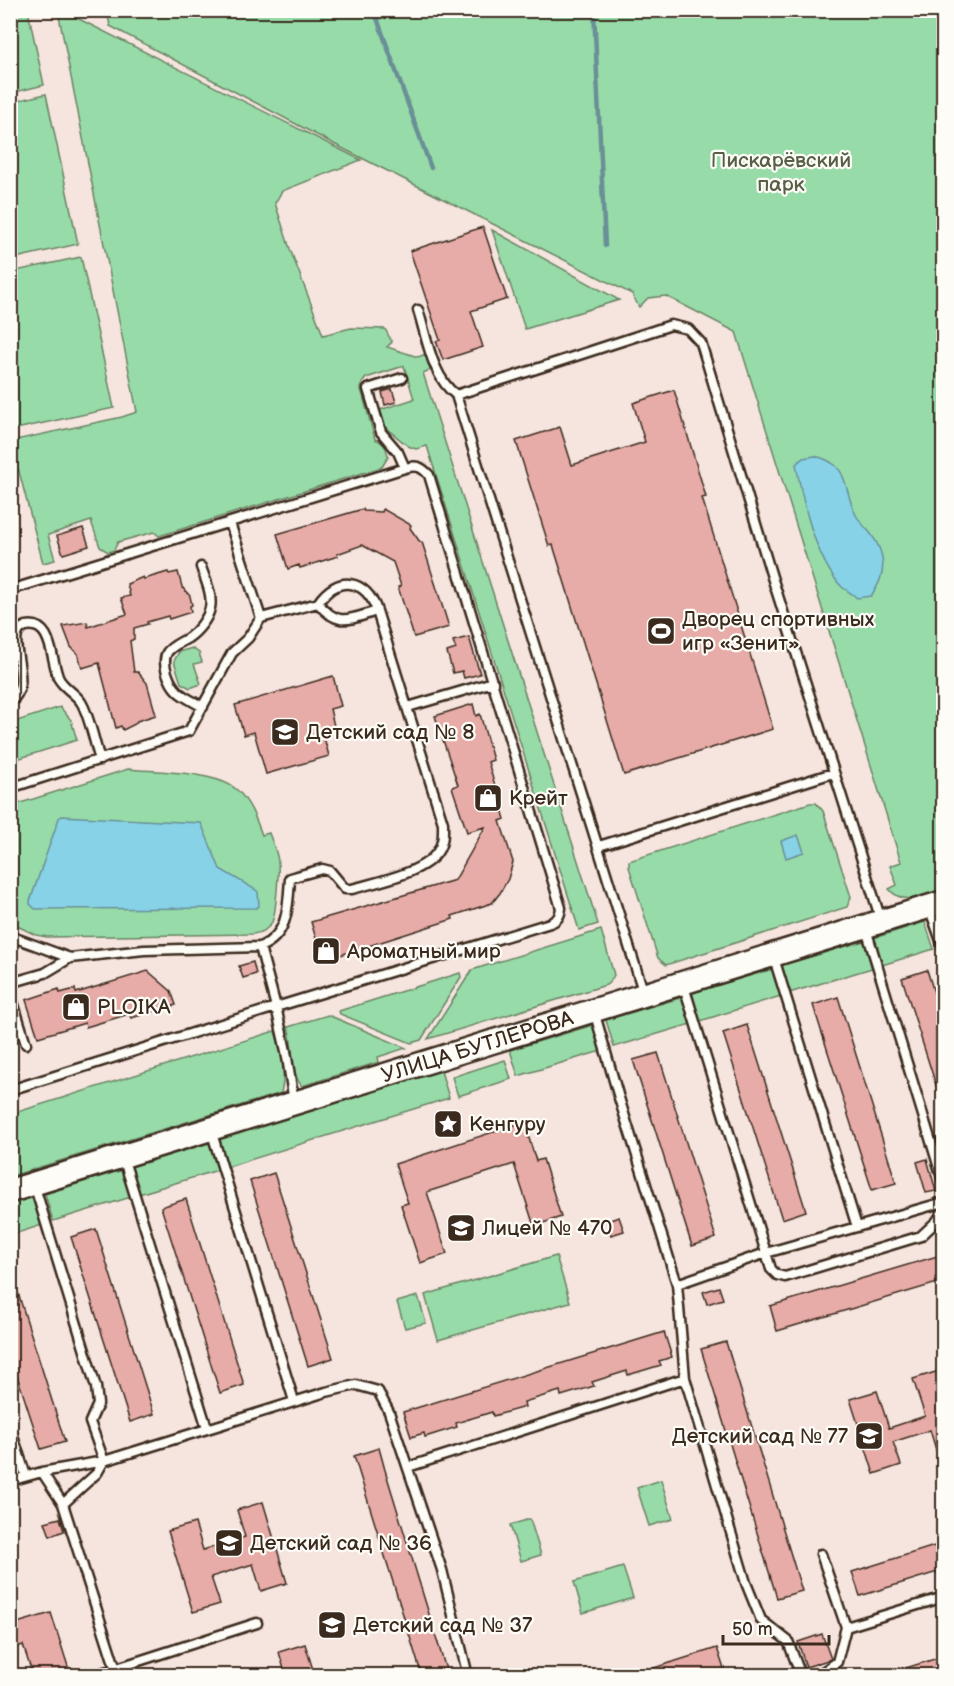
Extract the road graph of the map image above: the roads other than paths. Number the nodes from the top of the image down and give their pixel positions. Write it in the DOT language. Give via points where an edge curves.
graph roads {
  1 [pos="418,310"];
  2 [pos="402,378"];
  3 [pos="456,395"];
  4 [pos="405,468"];
  5 [pos="230,523"];
  6 [pos="201,567"];
  7 [pos="10,590"];
  8 [pos="318,603"];
  9 [pos="376,611"];
  10 [pos="261,618"];
  11 [pos="493,682"];
  12 [pos="10,702"];
  13 [pos="203,707"];
  14 [pos="408,707"];
  15 [pos="100,760"];
  16 [pos="833,773"];
  17 [pos="10,788"];
  18 [pos="599,846"];
  19 [pos="936,904"];
  20 [pos="873,924"];
  21 [pos="10,936"];
  22 [pos="261,947"];
  23 [pos="944,949"];
  24 [pos="773,955"];
  25 [pos="70,958"];
  26 [pos="10,983"];
  27 [pos="683,983"];
  28 [pos="11,994"];
  29 [pos="644,995"];
  30 [pos="276,1007"];
  31 [pos="594,1010"];
  32 [pos="26,1044"];
  33 [pos="10,1090"];
  34 [pos="295,1103"];
  35 [pos="211,1130"];
  36 [pos="123,1156"];
  37 [pos="34,1184"];
  38 [pos="944,1184"];
  39 [pos="10,1191"];
  40 [pos="944,1202"];
  41 [pos="944,1210"];
  42 [pos="857,1227"];
  43 [pos="766,1253"];
  44 [pos="677,1284"];
  45 [pos="685,1378"];
  46 [pos="294,1401"];
  47 [pos="10,1427"];
  48 [pos="207,1428"];
  49 [pos="104,1461"];
  50 [pos="408,1467"];
  51 [pos="42,1472"];
  52 [pos="26,1476"];
  53 [pos="10,1481"];
  54 [pos="63,1504"];
  55 [pos="821,1554"];
  56 [pos="944,1597"];
  57 [pos="257,1623"];
  58 [pos="846,1627"];
  59 [pos="117,1672"];
  60 [pos="92,1676"];
  61 [pos="468,1676"];
  62 [pos="801,1676"];
  63 [pos="818,1676"];
  1 -- 3 [label="lane" via="438,373"];
  2 -- 4 [label="lane" via="368,389 381,432 398,452"];
  3 -- 16 [label="lane" via="671,325 688,329 701,343"];
  3 -- 18 [label="lane"];
  4 -- 5 [label="lane"];
  4 -- 11 [label="lane" via="415,465 429,475"];
  5 -- 7 [label="lane"];
  5 -- 10 [label="lane"];
  6 -- 13 [label="lane" via="209,593 206,618 189,637 171,647 164,663 174,689"];
  8 -- 9 [label="lane" via="336,619"];
  8 -- 9 [label="lane" via="332,588 357,585 366,590"];
  8 -- 10 [label="lane"];
  9 -- 14 [label="lane"];
  10 -- 13 [label="lane" via="232,653"];
  11 -- 14 [label="lane"];
  11 -- 30 [label="lane" via="561,908 557,921"];
  12 -- 15 [label="lane" via="20,691 11,640 25,626 36,626 44,632 60,679 82,703"];
  13 -- 15 [label="lane" via="189,731"];
  14 -- 22 [label="lane" via="443,823 438,851 417,868 352,889 345,889 330,871 322,869 290,878 282,928 273,942"];
  15 -- 17 [label="lane"];
  16 -- 18 [label="lane"];
  16 -- 20 [label="lane"];
  18 -- 29 [label="lane"];
  19 -- 20 [label="street, УЛИЦА БУТЛЕРОВА"];
  19 -- 23 [label="lane"];
  20 -- 24 [label="street, УЛИЦА БУТЛЕРОВА"];
  20 -- 38 [label="lane"];
  21 -- 25 [label="lane"];
  22 -- 25 [label="lane" via="144,950"];
  22 -- 30 [label="lane"];
  24 -- 27 [label="street, УЛИЦА БУТЛЕРОВА"];
  24 -- 42 [label="lane"];
  25 -- 26 [label="lane" via="45,973"];
  27 -- 29 [label="street, УЛИЦА БУТЛЕРОВА"];
  27 -- 43 [label="lane"];
  28 -- 32 [label="lane"];
  29 -- 31 [label="street, УЛИЦА БУТЛЕРОВА"];
  30 -- 33 [label="lane"];
  30 -- 34 [label="lane"];
  31 -- 34 [label="street, УЛИЦА БУТЛЕРОВА"];
  31 -- 44 [label="lane"];
  34 -- 35 [label="street, УЛИЦА БУТЛЕРОВА"];
  35 -- 36 [label="street, УЛИЦА БУТЛЕРОВА"];
  35 -- 46 [label="lane"];
  36 -- 37 [label="street, УЛИЦА БУТЛЕРОВА"];
  36 -- 48 [label="lane"];
  37 -- 39 [label="street, УЛИЦА БУТЛЕРОВА"];
  37 -- 49 [label="lane" via="96,1387 98,1404 90,1422"];
  40 -- 42 [label="lane"];
  41 -- 43 [label="lane" via="921,1236 785,1277 771,1269"];
  42 -- 43 [label="lane"];
  43 -- 44 [label="lane"];
  44 -- 45 [label="lane"];
  45 -- 50 [label="lane"];
  45 -- 62 [label="lane" via="746,1583 761,1620 788,1641"];
  46 -- 48 [label="lane"];
  46 -- 50 [label="lane" via="356,1386 378,1391 390,1412"];
  47 -- 52 [label="lane"];
  48 -- 49 [label="lane"];
  49 -- 51 [label="lane"];
  49 -- 54 [label="lane" via="97,1473"];
  50 -- 61 [label="lane" via="442,1570"];
  51 -- 52 [label="lane"];
  51 -- 54 [label="lane"];
  52 -- 53 [label="lane"];
  54 -- 59 [label="lane"];
  55 -- 58 [label="lane"];
  56 -- 58 [label="lane"];
  57 -- 59 [label="lane"];
  58 -- 63 [label="lane" via="837,1662"];
  59 -- 60 [label="lane"];
}
